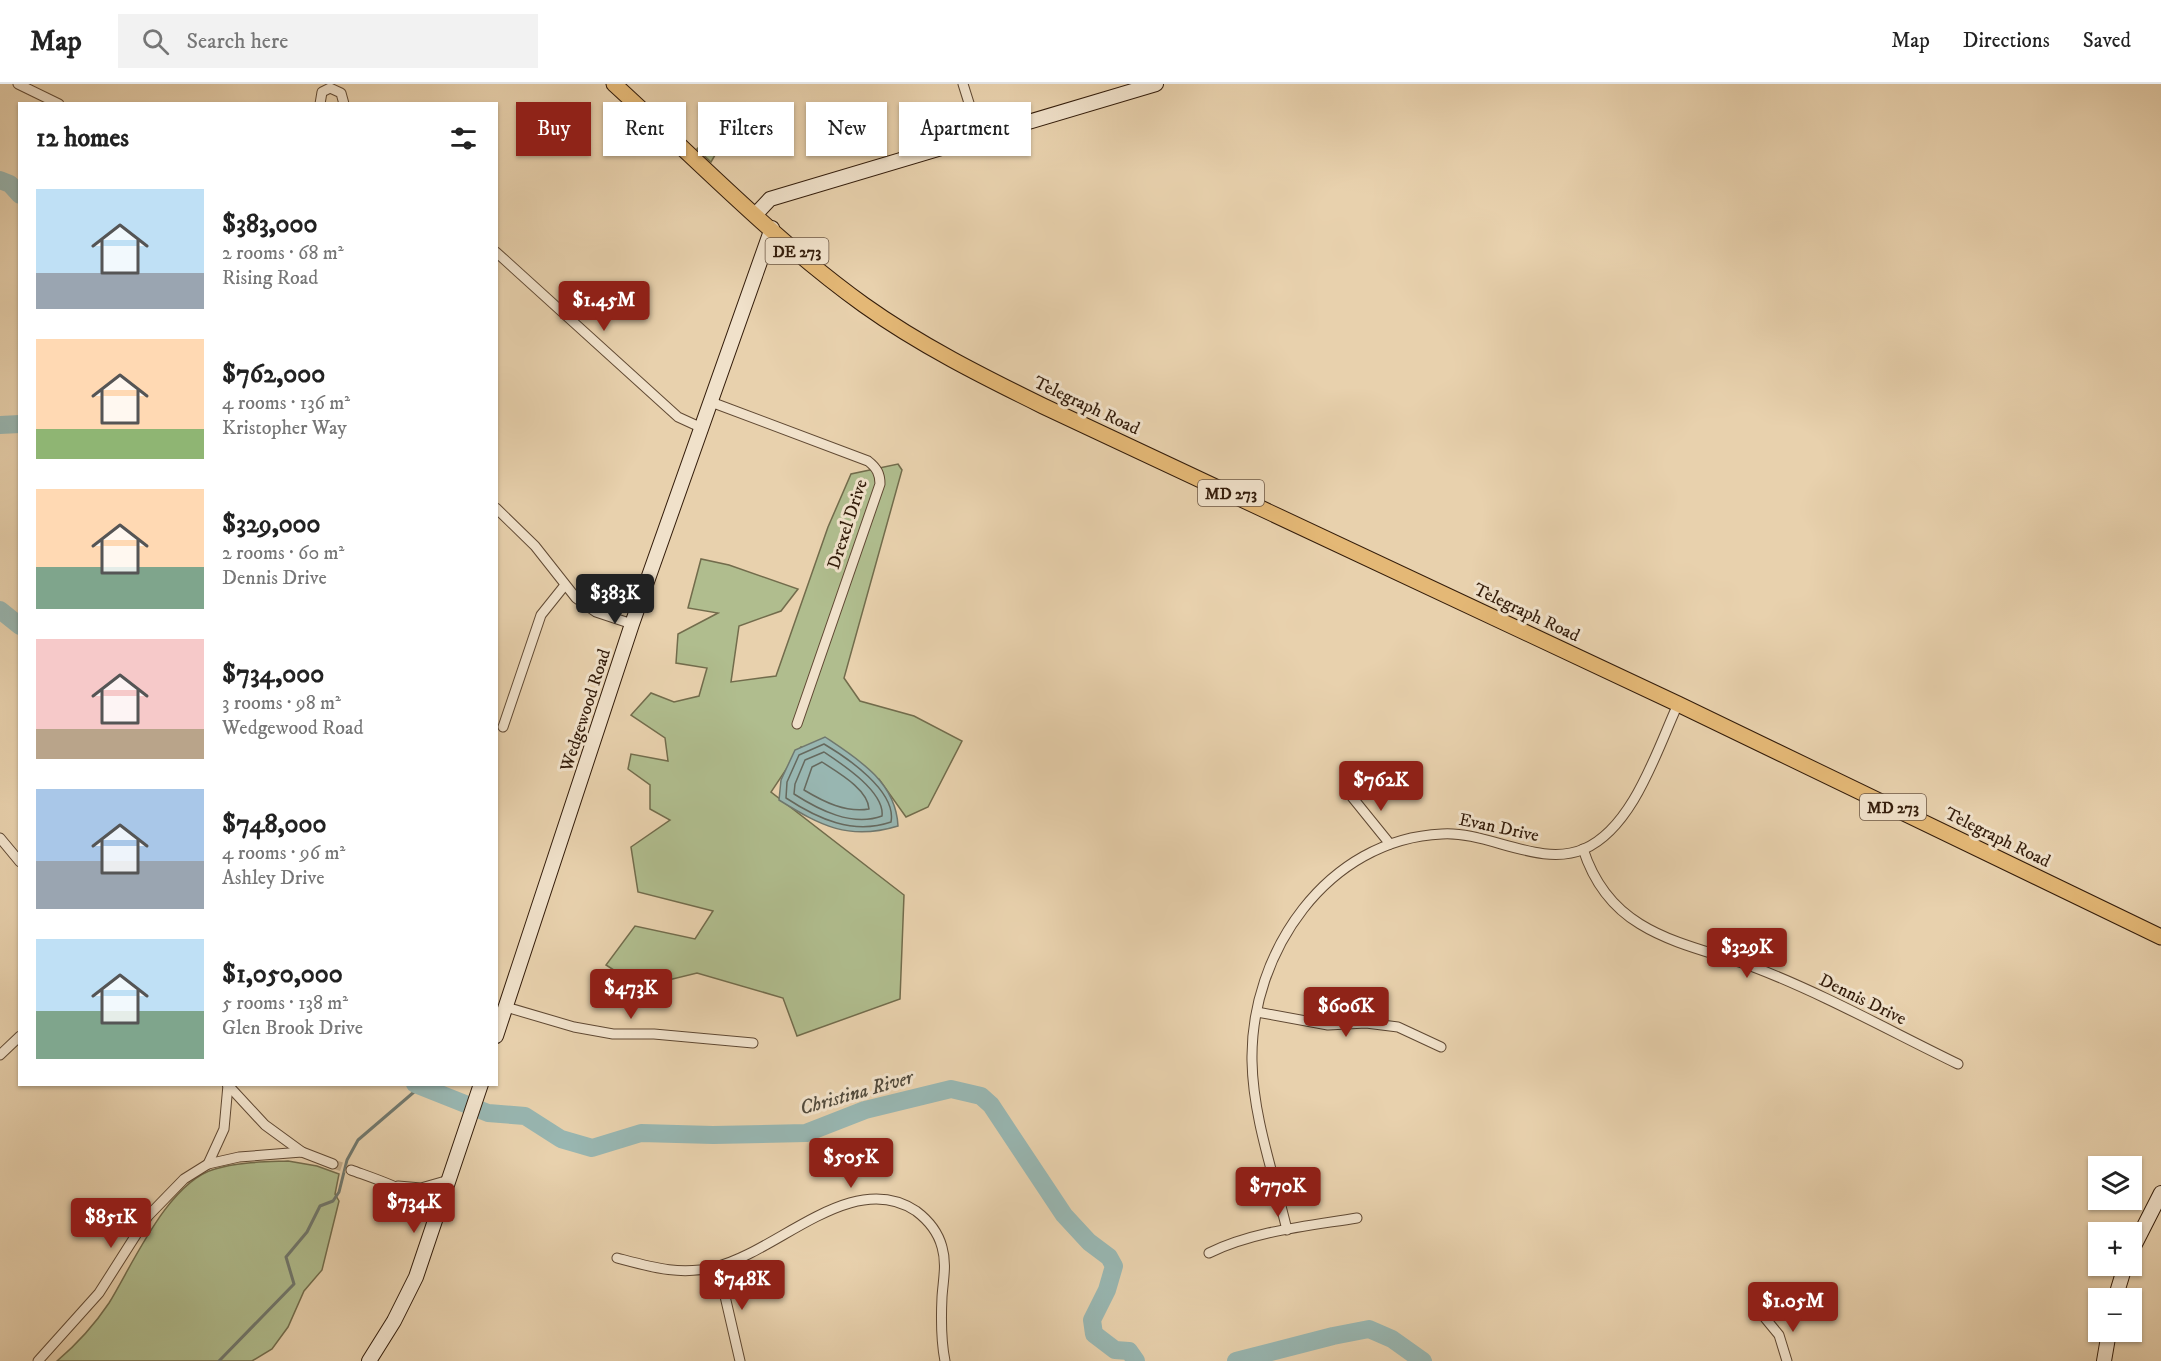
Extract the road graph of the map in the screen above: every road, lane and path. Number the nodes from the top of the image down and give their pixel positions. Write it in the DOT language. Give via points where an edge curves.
graph roads {
  1 [pos="18,84"];
  2 [pos="614,84"];
  3 [pos="963,84"];
  4 [pos="1156,84"];
  5 [pos="336,86"];
  6 [pos="55,102"];
  7 [pos="320,102"];
  8 [pos="343,102"];
  9 [pos="969,102"];
  10 [pos="1031,122"];
  11 [pos="918,156"];
  12 [pos="756,214"];
  13 [pos="772,228"];
  14 [pos="498,254"];
  15 [pos="880,316"];
  16 [pos="711,402"];
  17 [pos="702,428"];
  18 [pos="498,510"];
  19 [pos="566,585"];
  20 [pos="632,624"];
  21 [pos="1678,704"];
  22 [pos="796,724"];
  23 [pos="503,727"];
  24 [pos="1352,797"];
  25 [pos="0,838"];
  26 [pos="1390,844"];
  27 [pos="1583,849"];
  28 [pos="18,860"];
  29 [pos="2161,937"];
  30 [pos="506,1007"];
  31 [pos="1257,1012"];
  32 [pos="498,1030"];
  33 [pos="18,1038"];
  34 [pos="753,1042"];
  35 [pos="1441,1047"];
  36 [pos="0,1054"];
  37 [pos="1958,1065"];
  38 [pos="228,1086"];
  39 [pos="229,1086"];
  40 [pos="480,1086"];
  41 [pos="302,1152"];
  42 [pos="207,1164"];
  43 [pos="333,1164"];
  44 [pos="351,1170"];
  45 [pos="449,1180"];
  46 [pos="395,1186"];
  47 [pos="2161,1193"];
  48 [pos="437,1215"];
  49 [pos="1357,1218"];
  50 [pos="1287,1230"];
  51 [pos="2142,1230"];
  52 [pos="1209,1253"];
  53 [pos="617,1258"];
  54 [pos="718,1266"];
  55 [pos="1765,1318"];
  56 [pos="2107,1342"];
  57 [pos="38,1361"];
  58 [pos="369,1361"];
  59 [pos="740,1361"];
  60 [pos="945,1361"];
  61 [pos="1787,1361"];
  62 [pos="2104,1361"];
  1 -- 6 [label="street"];
  2 -- 12 [label="main road, DE 273"];
  3 -- 9 [label="street"];
  4 -- 10 [label="street"];
  5 -- 7 [label="street" via="322,92"];
  5 -- 8 [label="street"];
  11 -- 12 [label="street" via="770,199"];
  12 -- 13 [label="main road, DE 273"];
  13 -- 15 [label="main road, DE 273"];
  13 -- 16 [label="street, Wedgewood Road"];
  14 -- 17 [label="street" via="678,417"];
  15 -- 21 [label="main road, Telegraph Road / MD 273" via="956,362 1043,406"];
  16 -- 17 [label="street, Wedgewood Road"];
  16 -- 22 [label="street, Drexel Drive" via="868,461 880,476"];
  17 -- 20 [label="street, Wedgewood Road"];
  18 -- 19 [label="street" via="535,546"];
  19 -- 20 [label="street" via="596,612"];
  19 -- 23 [label="street" via="541,615"];
  20 -- 30 [label="street, Wedgewood Road"];
  21 -- 27 [label="street, Evan Drive" via="1629,808 1602,838"];
  21 -- 29 [label="main road, Telegraph Road / MD 273"];
  24 -- 26 [label="street"];
  25 -- 28 [label="street"];
  26 -- 27 [label="street, Evan Drive" via="1413,837 1458,833 1528,851 1565,854"];
  26 -- 31 [label="street, Evan Drive" via="1342,870 1293,920 1275,956"];
  27 -- 37 [label="street, Dennis Drive" via="1603,890 1641,925 1674,941 1752,967"];
  30 -- 32 [label="street, Wedgewood Road"];
  30 -- 34 [label="street" via="613,1034"];
  31 -- 35 [label="street" via="1328,1025 1390,1025"];
  31 -- 50 [label="street, Evan Drive" via="1252,1042 1256,1100"];
  33 -- 36 [label="street"];
  38 -- 42 [label="street" via="224,1129"];
  39 -- 41 [label="street" via="265,1125"];
  40 -- 45 [label="street"];
  41 -- 42 [label="street"];
  41 -- 43 [label="street"];
  42 -- 57 [label="street" via="184,1179 148,1216 99,1293"];
  44 -- 46 [label="street"];
  45 -- 46 [label="street" via="421,1188"];
  45 -- 48 [label="street"];
  46 -- 48 [label="street"];
  47 -- 51 [label="street"];
  48 -- 58 [label="street" via="406,1298"];
  49 -- 50 [label="street"];
  50 -- 52 [label="street" via="1225,1245"];
  53 -- 54 [label="street" via="668,1271 691,1272"];
  54 -- 59 [label="street"];
  54 -- 60 [label="street" via="848,1204 875,1197 898,1202 923,1216 943,1249"];
  55 -- 61 [label="street" via="1779,1335"];
  56 -- 62 [label="street"];
}
